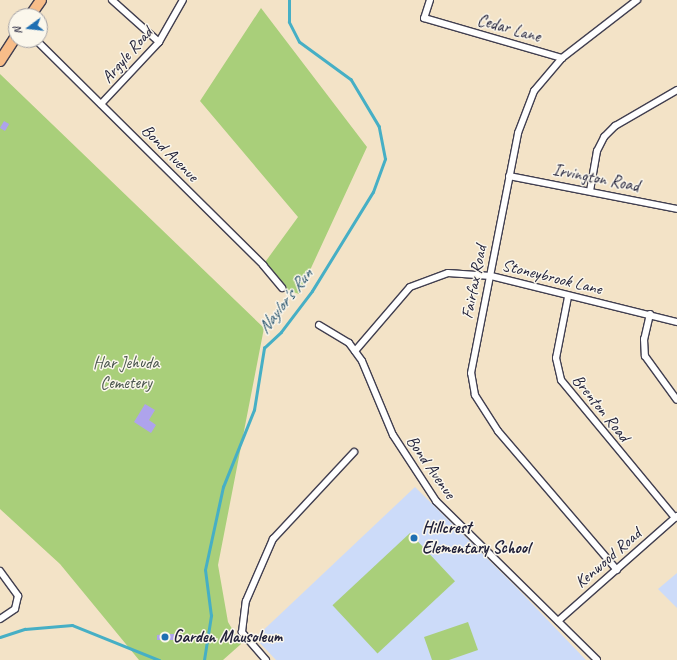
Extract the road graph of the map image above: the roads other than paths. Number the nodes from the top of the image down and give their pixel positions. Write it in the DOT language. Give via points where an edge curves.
graph roads {
  1 [pos="112,0"];
  2 [pos="183,0"];
  3 [pos="430,0"];
  4 [pos="637,0"];
  5 [pos="159,42"];
  6 [pos="8,48"];
  7 [pos="44,48"];
  8 [pos="562,58"];
  9 [pos="0,61"];
  10 [pos="677,90"];
  11 [pos="101,104"];
  12 [pos="509,176"];
  13 [pos="590,191"];
  14 [pos="677,209"];
  15 [pos="491,276"];
  16 [pos="282,288"];
  17 [pos="568,297"];
  18 [pos="650,314"];
  19 [pos="677,322"];
  20 [pos="319,325"];
  21 [pos="355,351"];
  22 [pos="677,400"];
  23 [pos="354,452"];
  24 [pos="676,517"];
  25 [pos="617,570"];
  26 [pos="0,571"];
  27 [pos="0,619"];
  28 [pos="558,621"];
  29 [pos="266,660"];
  30 [pos="597,660"];
  1 -- 5 [label="street"];
  2 -- 5 [label="street, Argyle Road"];
  3 -- 8 [label="street, Cedar Lane" via="424,18"];
  4 -- 8 [label="street, Fairfax Road"];
  5 -- 11 [label="street, Argyle Road"];
  6 -- 9 [label="main road"];
  7 -- 11 [label="street, Bond Avenue"];
  8 -- 12 [label="street, Fairfax Road" via="534,91 518,132"];
  10 -- 13 [label="street" via="615,126 604,137 597,151"];
  11 -- 16 [label="street, Bond Avenue"];
  12 -- 13 [label="street, Irvington Road"];
  12 -- 15 [label="street, Fairfax Road"];
  13 -- 14 [label="street, Irvington Road"];
  15 -- 17 [label="street, Stoneybrook Lane"];
  15 -- 21 [label="street, Stoneybrook Lane" via="448,273 421,281 402,295"];
  15 -- 25 [label="street, Fairfax Road" via="474,350 471,373 475,395 498,431"];
  17 -- 18 [label="street, Stoneybrook Lane"];
  17 -- 24 [label="street, Brenton Road" via="556,358 561,380"];
  18 -- 19 [label="street, Stoneybrook Lane"];
  18 -- 22 [label="street" via="644,339 646,356"];
  20 -- 21 [label="street, Bond Avenue"];
  21 -- 28 [label="street, Bond Avenue" via="369,372 393,435 430,494"];
  23 -- 29 [label="street" via="273,539 246,600 241,624 247,640"];
  24 -- 25 [label="street, Kenwood Road"];
  25 -- 28 [label="street, Kenwood Road"];
  26 -- 27 [label="street" via="17,591 16,607 8,616"];
  28 -- 30 [label="street, Bond Avenue"];
}
